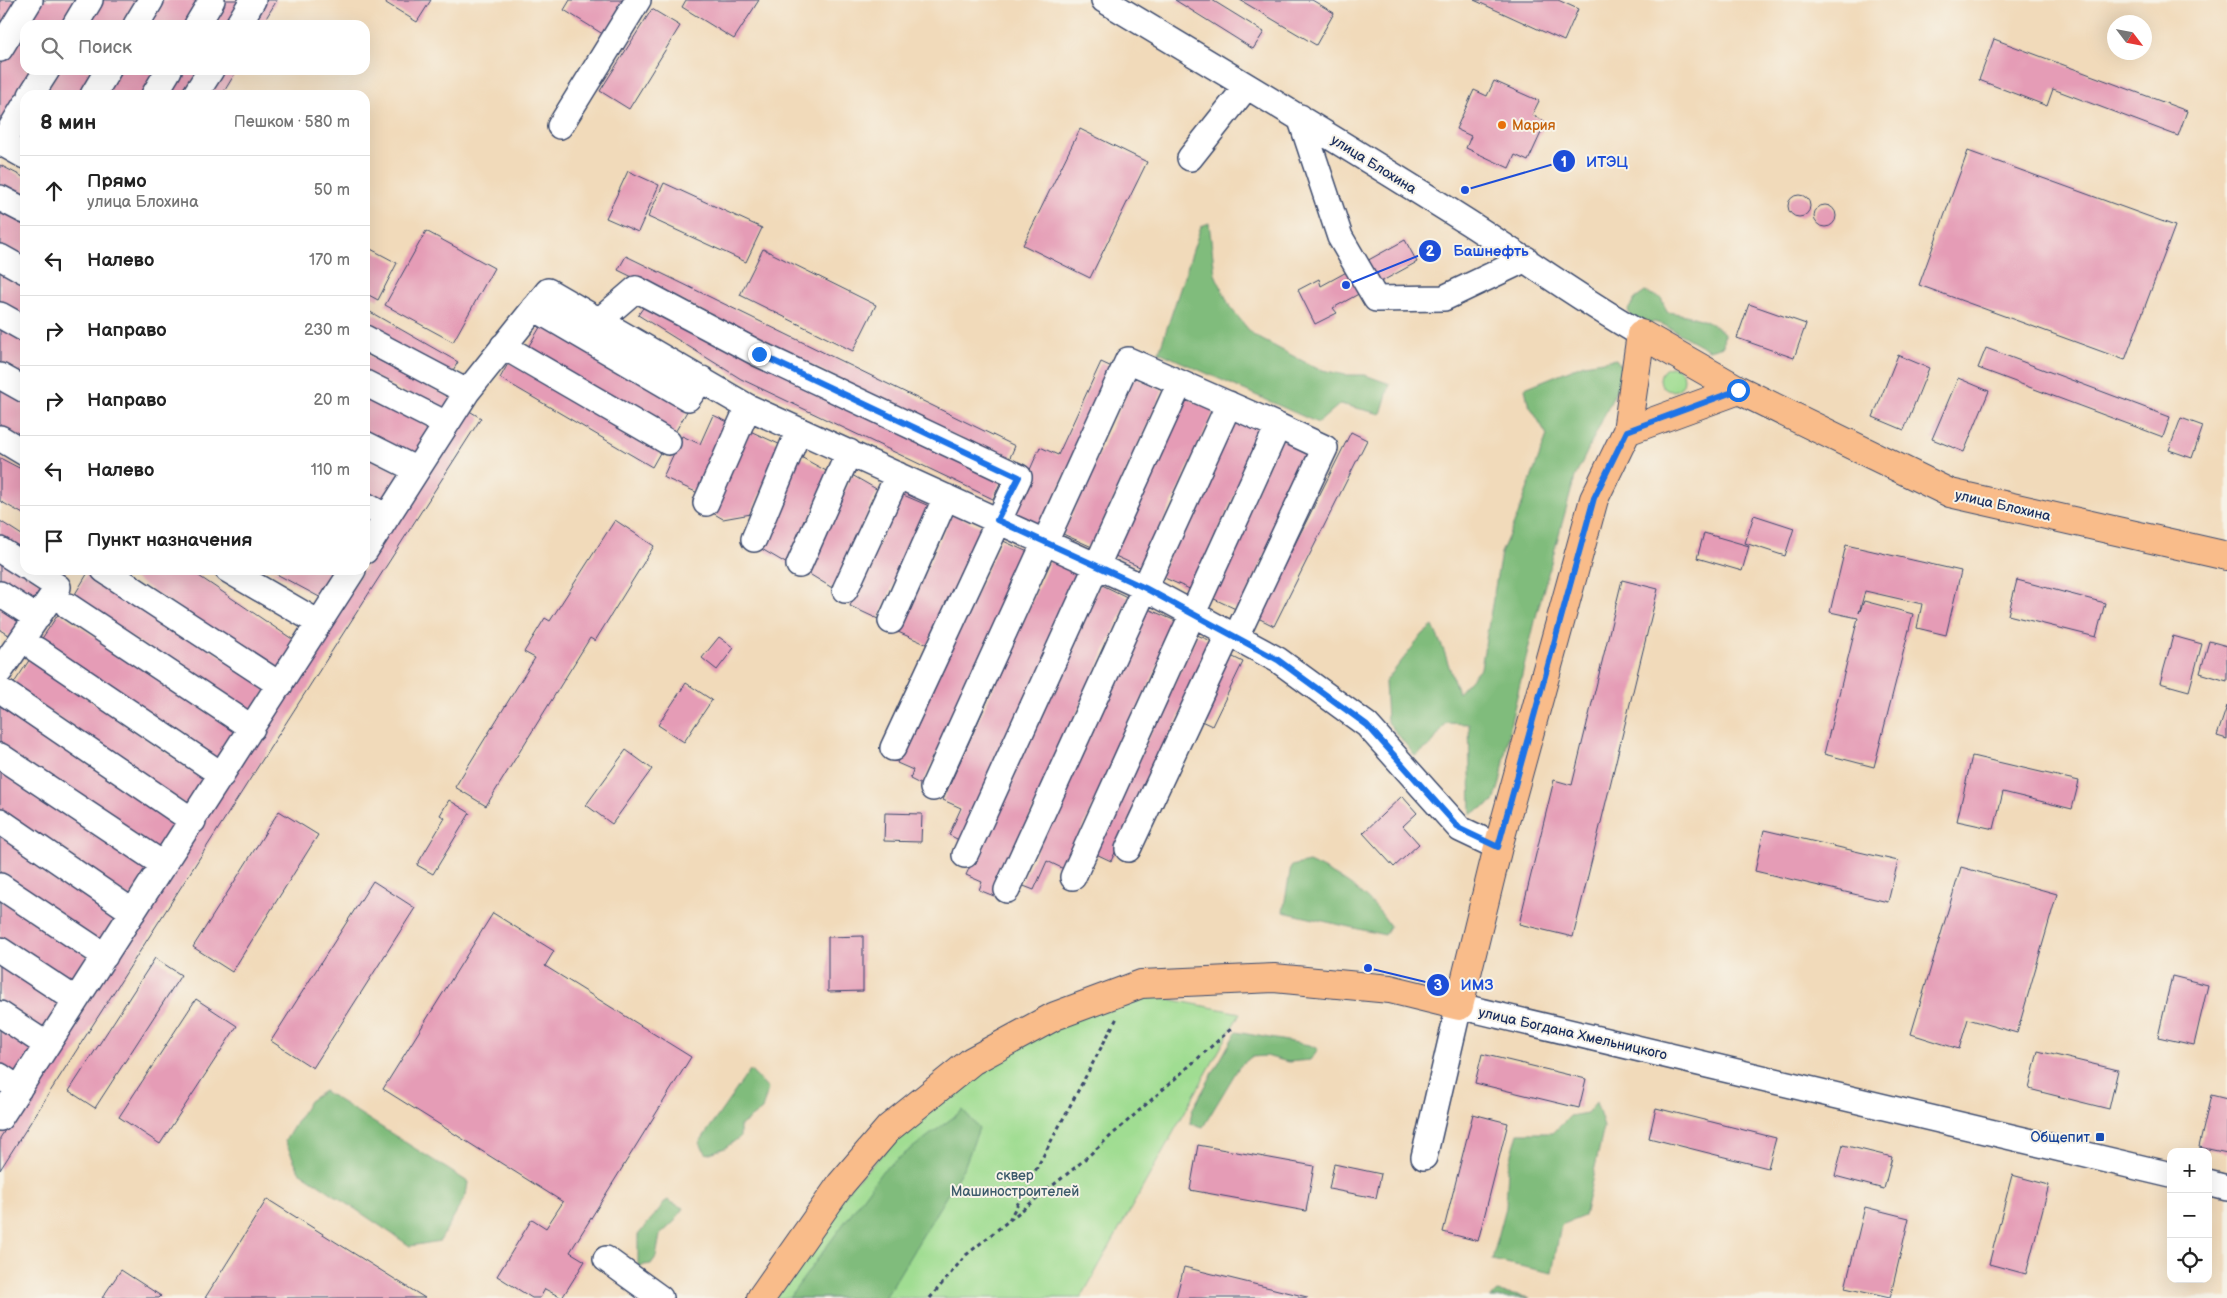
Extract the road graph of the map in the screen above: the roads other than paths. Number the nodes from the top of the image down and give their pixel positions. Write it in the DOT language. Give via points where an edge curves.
graph roads {
  1 [pos="30,0"];
  2 [pos="90,0"];
  3 [pos="151,0"];
  4 [pos="212,0"];
  5 [pos="253,0"];
  6 [pos="638,0"];
  7 [pos="1104,0"];
  8 [pos="78,20"];
  9 [pos="139,20"];
  10 [pos="200,20"];
  11 [pos="241,20"];
  12 [pos="0,49"];
  13 [pos="44,75"];
  14 [pos="105,75"];
  15 [pos="166,75"];
  16 [pos="208,75"];
  17 [pos="1247,86"];
  18 [pos="34,90"];
  19 [pos="96,90"];
  20 [pos="157,90"];
  21 [pos="198,90"];
  22 [pos="20,113"];
  23 [pos="1300,117"];
  24 [pos="560,126"];
  25 [pos="1,142"];
  26 [pos="20,153"];
  27 [pos="1190,158"];
  28 [pos="0,198"];
  29 [pos="20,208"];
  30 [pos="0,257"];
  31 [pos="1526,259"];
  32 [pos="20,268"];
  33 [pos="534,308"];
  34 [pos="0,315"];
  35 [pos="600,320"];
  36 [pos="20,326"];
  37 [pos="1641,334"];
  38 [pos="370,341"];
  39 [pos="503,346"];
  40 [pos="0,376"];
  41 [pos="702,379"];
  42 [pos="1180,383"];
  43 [pos="370,386"];
  44 [pos="20,387"];
  45 [pos="1738,390"];
  46 [pos="466,392"];
  47 [pos="1228,404"];
  48 [pos="748,407"];
  49 [pos="446,424"];
  50 [pos="1278,426"];
  51 [pos="799,430"];
  52 [pos="1627,431"];
  53 [pos="0,438"];
  54 [pos="668,442"];
  55 [pos="370,447"];
  56 [pos="20,449"];
  57 [pos="849,452"];
  58 [pos="416,470"];
  59 [pos="898,475"];
  60 [pos="946,497"];
  61 [pos="706,502"];
  62 [pos="370,508"];
  63 [pos="387,517"];
  64 [pos="997,520"];
  65 [pos="754,539"];
  66 [pos="1046,542"];
  67 [pos="370,543"];
  68 [pos="0,550"];
  69 [pos="2227,556"];
  70 [pos="20,563"];
  71 [pos="799,565"];
  72 [pos="1097,566"];
  73 [pos="40,575"];
  74 [pos="112,575"];
  75 [pos="237,575"];
  76 [pos="350,575"];
  77 [pos="1145,588"];
  78 [pos="844,590"];
  79 [pos="0,594"];
  80 [pos="68,606"];
  81 [pos="1193,613"];
  82 [pos="37,618"];
  83 [pos="891,621"];
  84 [pos="319,623"];
  85 [pos="1233,635"];
  86 [pos="17,647"];
  87 [pos="2,682"];
  88 [pos="280,685"];
  89 [pos="252,728"];
  90 [pos="893,748"];
  91 [pos="0,756"];
  92 [pos="222,774"];
  93 [pos="933,788"];
  94 [pos="0,820"];
  95 [pos="193,821"];
  96 [pos="1498,847"];
  97 [pos="1128,849"];
  98 [pos="965,855"];
  99 [pos="164,865"];
  100 [pos="1073,877"];
  101 [pos="0,886"];
  102 [pos="1007,890"];
  103 [pos="134,912"];
  104 [pos="0,950"];
  105 [pos="105,956"];
  106 [pos="76,1000"];
  107 [pos="1459,1006"];
  108 [pos="0,1014"];
  109 [pos="47,1045"];
  110 [pos="10,1082"];
  111 [pos="0,1118"];
  112 [pos="1424,1157"];
  113 [pos="2167,1174"];
  114 [pos="2212,1184"];
  115 [pos="2227,1188"];
  116 [pos="606,1259"];
  117 [pos="660,1298"];
  118 [pos="761,1298"];
  1 -- 12 [label="street"];
  2 -- 8 [label="street"];
  3 -- 9 [label="street"];
  4 -- 10 [label="street"];
  5 -- 11 [label="street"];
  6 -- 24 [label="street"];
  7 -- 17 [label="street, улица Блохина"];
  13 -- 18 [label="street"];
  14 -- 19 [label="street"];
  15 -- 20 [label="street"];
  16 -- 21 [label="street"];
  17 -- 23 [label="street, улица Блохина"];
  17 -- 27 [label="street"];
  22 -- 25 [label="street"];
  23 -- 31 [label="street, улица Блохина"];
  23 -- 31 [label="street" via="1340,237 1376,299 1444,298"];
  25 -- 26 [label="street"];
  28 -- 29 [label="street"];
  30 -- 32 [label="street"];
  31 -- 37 [label="street, улица Блохина" via="1599,310"];
  33 -- 35 [label="street" via="548,291"];
  33 -- 39 [label="street"];
  33 -- 41 [label="street" via="688,398"];
  34 -- 36 [label="street"];
  35 -- 41 [label="street"];
  35 -- 64 [label="street" via="636,289 759,354 1019,477"];
  37 -- 45 [label="main road, улица Блохина"];
  37 -- 52 [label="main road"];
  38 -- 46 [label="street"];
  39 -- 46 [label="street"];
  39 -- 54 [label="street"];
  40 -- 44 [label="street"];
  41 -- 48 [label="street"];
  42 -- 47 [label="street"];
  42 -- 66 [label="street" via="1128,360"];
  42 -- 72 [label="street"];
  43 -- 49 [label="street"];
  45 -- 52 [label="main road"];
  45 -- 69 [label="main road, улица Блохина" via="1950,493"];
  46 -- 49 [label="street"];
  47 -- 50 [label="street"];
  47 -- 77 [label="street"];
  48 -- 51 [label="street"];
  48 -- 61 [label="street"];
  49 -- 58 [label="street"];
  50 -- 81 [label="street"];
  50 -- 85 [label="street" via="1325,448"];
  51 -- 57 [label="street"];
  51 -- 65 [label="street"];
  52 -- 96 [label="main road" via="1594,498"];
  53 -- 56 [label="street"];
  55 -- 58 [label="street"];
  57 -- 59 [label="street"];
  57 -- 71 [label="street"];
  58 -- 63 [label="street"];
  59 -- 60 [label="street"];
  59 -- 78 [label="street"];
  60 -- 64 [label="street"];
  60 -- 83 [label="street"];
  62 -- 63 [label="street"];
  63 -- 67 [label="street"];
  64 -- 66 [label="street"];
  64 -- 90 [label="street"];
  66 -- 72 [label="street"];
  66 -- 93 [label="street"];
  68 -- 70 [label="street"];
  72 -- 77 [label="street"];
  72 -- 98 [label="street"];
  73 -- 82 [label="street" via="58,587"];
  74 -- 88 [label="street"];
  75 -- 84 [label="street"];
  76 -- 84 [label="street"];
  77 -- 81 [label="street"];
  77 -- 102 [label="street"];
  79 -- 82 [label="street"];
  80 -- 89 [label="street"];
  81 -- 85 [label="street"];
  81 -- 100 [label="street"];
  82 -- 86 [label="street"];
  84 -- 88 [label="street"];
  85 -- 96 [label="street" via="1278,660 1367,725 1460,829"];
  85 -- 97 [label="street"];
  86 -- 87 [label="street"];
  86 -- 92 [label="street"];
  87 -- 95 [label="street"];
  88 -- 89 [label="street"];
  89 -- 92 [label="street"];
  91 -- 99 [label="street"];
  92 -- 95 [label="street"];
  94 -- 103 [label="street"];
  95 -- 99 [label="street"];
  96 -- 107 [label="main road"];
  99 -- 103 [label="street"];
  101 -- 105 [label="street"];
  103 -- 105 [label="street"];
  104 -- 106 [label="street"];
  105 -- 106 [label="street"];
  106 -- 109 [label="street"];
  107 -- 112 [label="street"];
  107 -- 113 [label="street, улица Богдана Хмельницкого"];
  107 -- 118 [label="main road, улица Богдана Хмельницкого" via="1390,989 1256,978 1141,984 1055,1016 972,1061 889,1128 841,1184"];
  108 -- 109 [label="street"];
  109 -- 110 [label="street"];
  110 -- 111 [label="street"];
  114 -- 115 [label="street"];
  116 -- 117 [label="street"];
}
